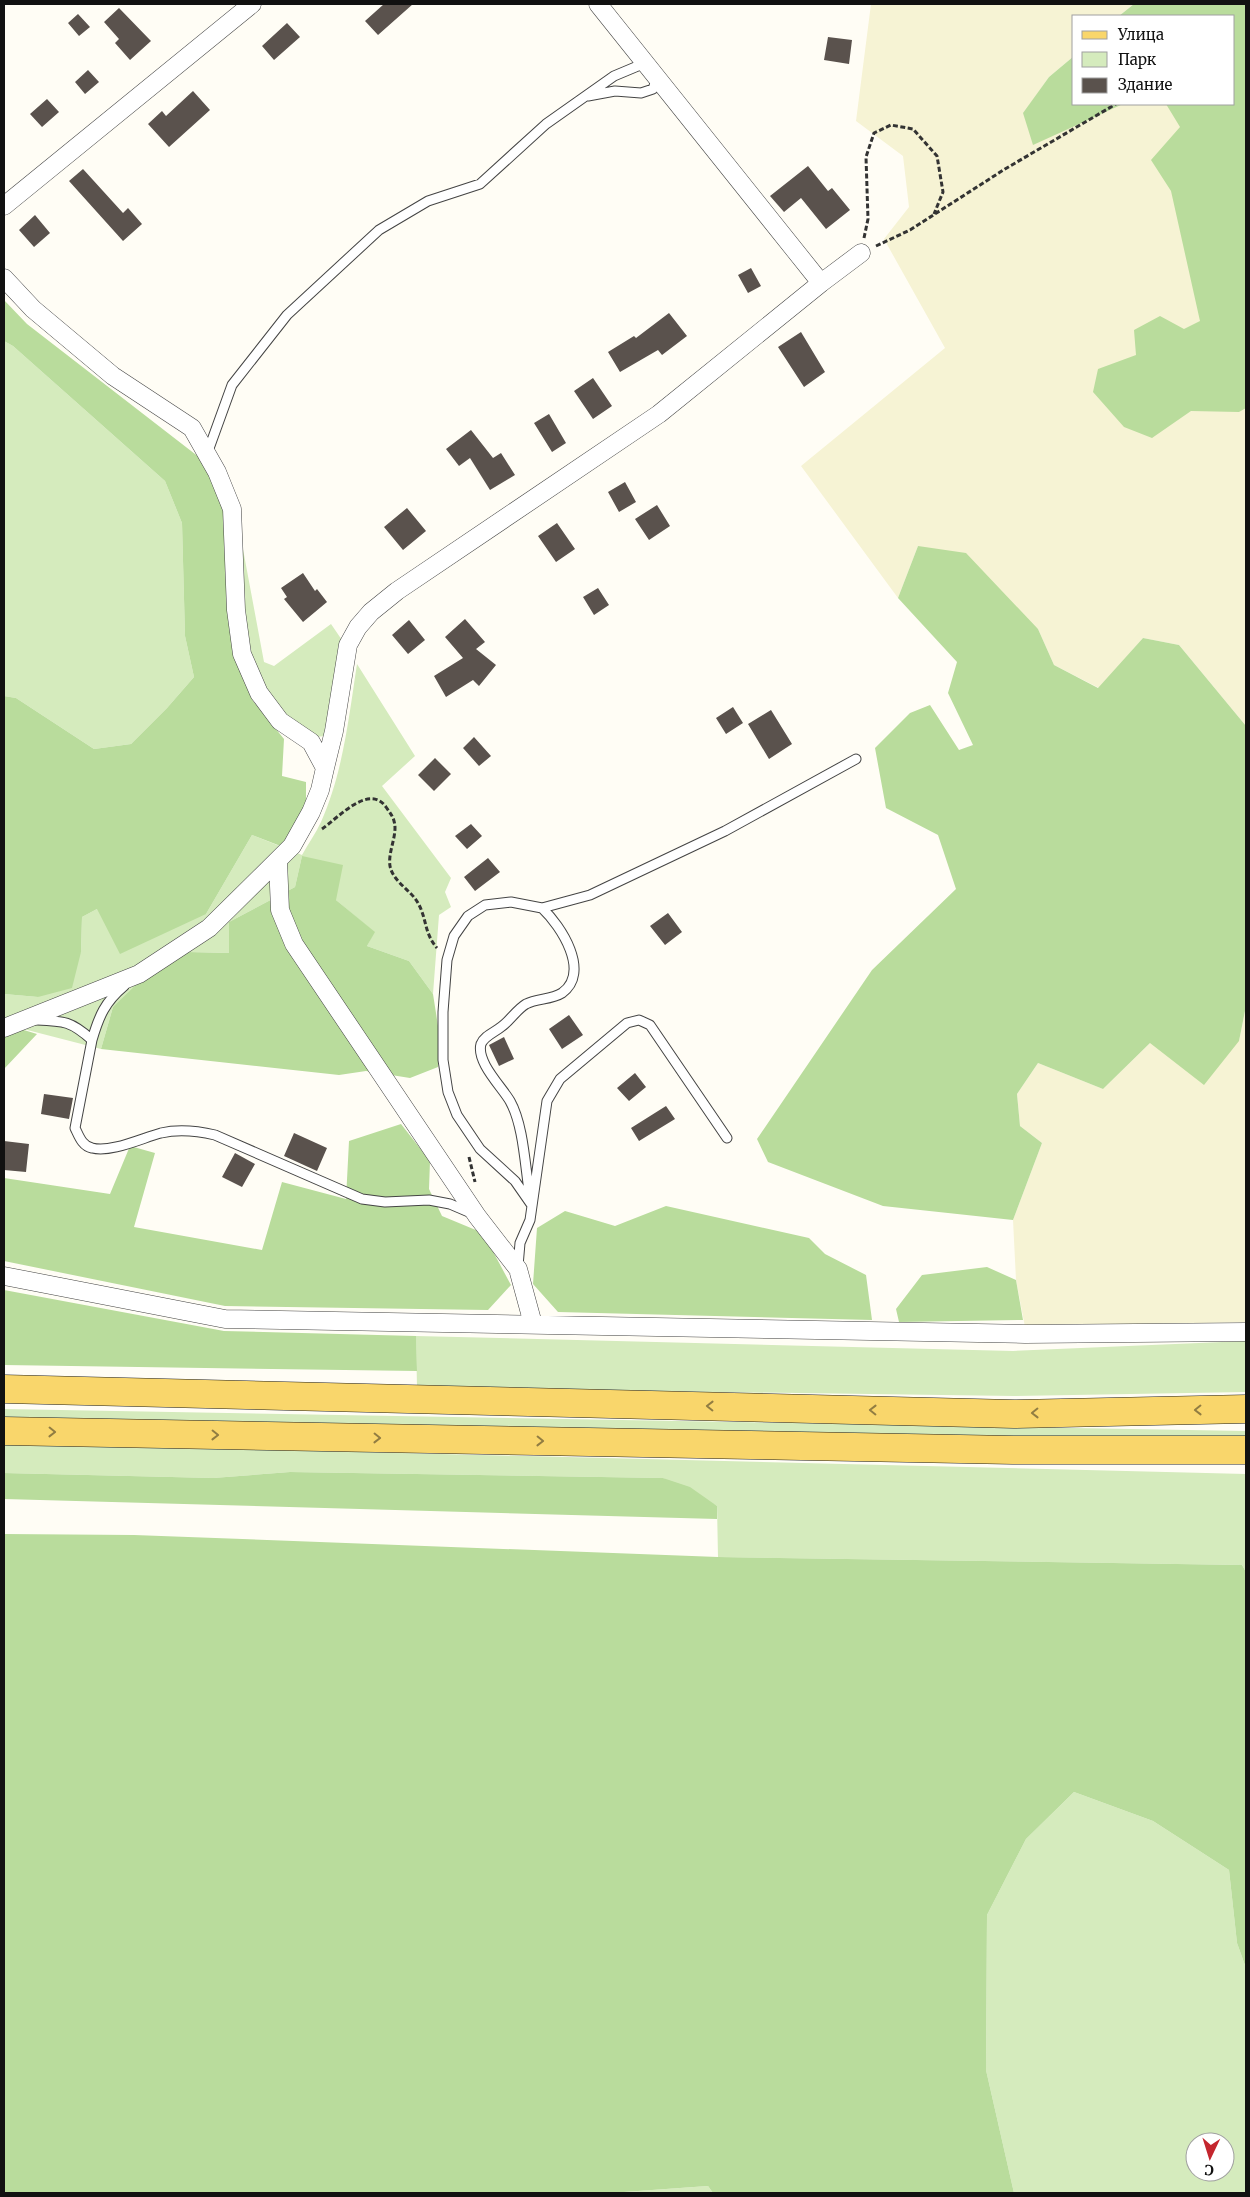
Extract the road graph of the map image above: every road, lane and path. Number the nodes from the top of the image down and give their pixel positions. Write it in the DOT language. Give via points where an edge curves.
graph roads {
  1 [pos="252,4"];
  2 [pos="598,4"];
  3 [pos="645,63"];
  4 [pos="657,77"];
  5 [pos="585,96"];
  6 [pos="1114,105"];
  7 [pos="4,206"];
  8 [pos="934,215"];
  9 [pos="862,252"];
  10 [pos="4,278"];
  11 [pos="821,283"];
  12 [pos="207,454"];
  13 [pos="856,759"];
  14 [pos="324,768"];
  15 [pos="320,830"];
  16 [pos="278,861"];
  17 [pos="542,908"];
  18 [pos="447,960"];
  19 [pos="138,974"];
  20 [pos="26,1019"];
  21 [pos="4,1028"];
  22 [pos="92,1040"];
  23 [pos="727,1138"];
  24 [pos="467,1151"];
  25 [pos="531,1204"];
  26 [pos="477,1216"];
  27 [pos="518,1269"];
  28 [pos="4,1276"];
  29 [pos="533,1324"];
  30 [pos="1246,1332"];
  31 [pos="4,1389"];
  32 [pos="1246,1408"];
  33 [pos="4,1431"];
  34 [pos="1246,1450"];
  1 -- 7 [label="street"];
  2 -- 3 [label="street"];
  3 -- 4 [label="street"];
  3 -- 5 [label="lane" via="614,76"];
  4 -- 5 [label="lane" via="653,89 640,93 616,91"];
  4 -- 11 [label="street"];
  5 -- 12 [label="lane" via="546,124 480,184 428,202 379,230 287,315 232,385"];
  6 -- 8 [label="path"];
  8 -- 9 [label="path"];
  8 -- 9 [label="path" via="943,192 937,156 913,129 891,124 874,134 866,157 868,219"];
  9 -- 11 [label="street"];
  10 -- 12 [label="street" via="33,309 114,376 192,428"];
  11 -- 14 [label="street" via="659,414 397,591 371,612 348,645 334,731"];
  12 -- 14 [label="street" via="232,509 236,610 242,654 259,693 280,721 311,742"];
  13 -- 17 [label="lane" via="726,831 590,895"];
  14 -- 16 [label="street" via="311,812 292,846"];
  15 -- 18 [label="path" via="361,800 382,801 393,817 395,827 390,866 396,878 417,900 429,939"];
  16 -- 19 [label="street" via="209,928"];
  16 -- 26 [label="street" via="280,910 294,944"];
  17 -- 18 [label="lane" via="511,902 485,905 468,916 454,936"];
  17 -- 25 [label="lane" via="553,918 573,956 572,982 562,993 528,1003 481,1044 494,1081 510,1100 518,1122"];
  18 -- 25 [label="lane" via="443,1060 448,1092 457,1115 480,1149 515,1181"];
  19 -- 20 [label="street"];
  19 -- 22 [label="lane" via="114,995 99,1015"];
  20 -- 21 [label="street"];
  20 -- 22 [label="lane" via="57,1020 75,1025"];
  22 -- 26 [label="lane" via="75,1128 81,1141 91,1148 110,1148 163,1132 197,1131 215,1135 362,1199 385,1202 429,1200 450,1204"];
  23 -- 25 [label="lane" via="650,1025 639,1020 627,1022 560,1079 547,1101"];
  24 -- 26 [label="path" via="475,1178"];
  25 -- 27 [label="lane" via="530,1220 520,1243"];
  26 -- 27 [label="street"];
  27 -- 29 [label="street"];
  28 -- 29 [label="street" via="225,1319"];
  29 -- 30 [label="street" via="1025,1334"];
  32 -- 31 [label="main road, one-way" via="1014,1414"];
  33 -- 34 [label="main road, one-way" via="1013,1450"];
}
